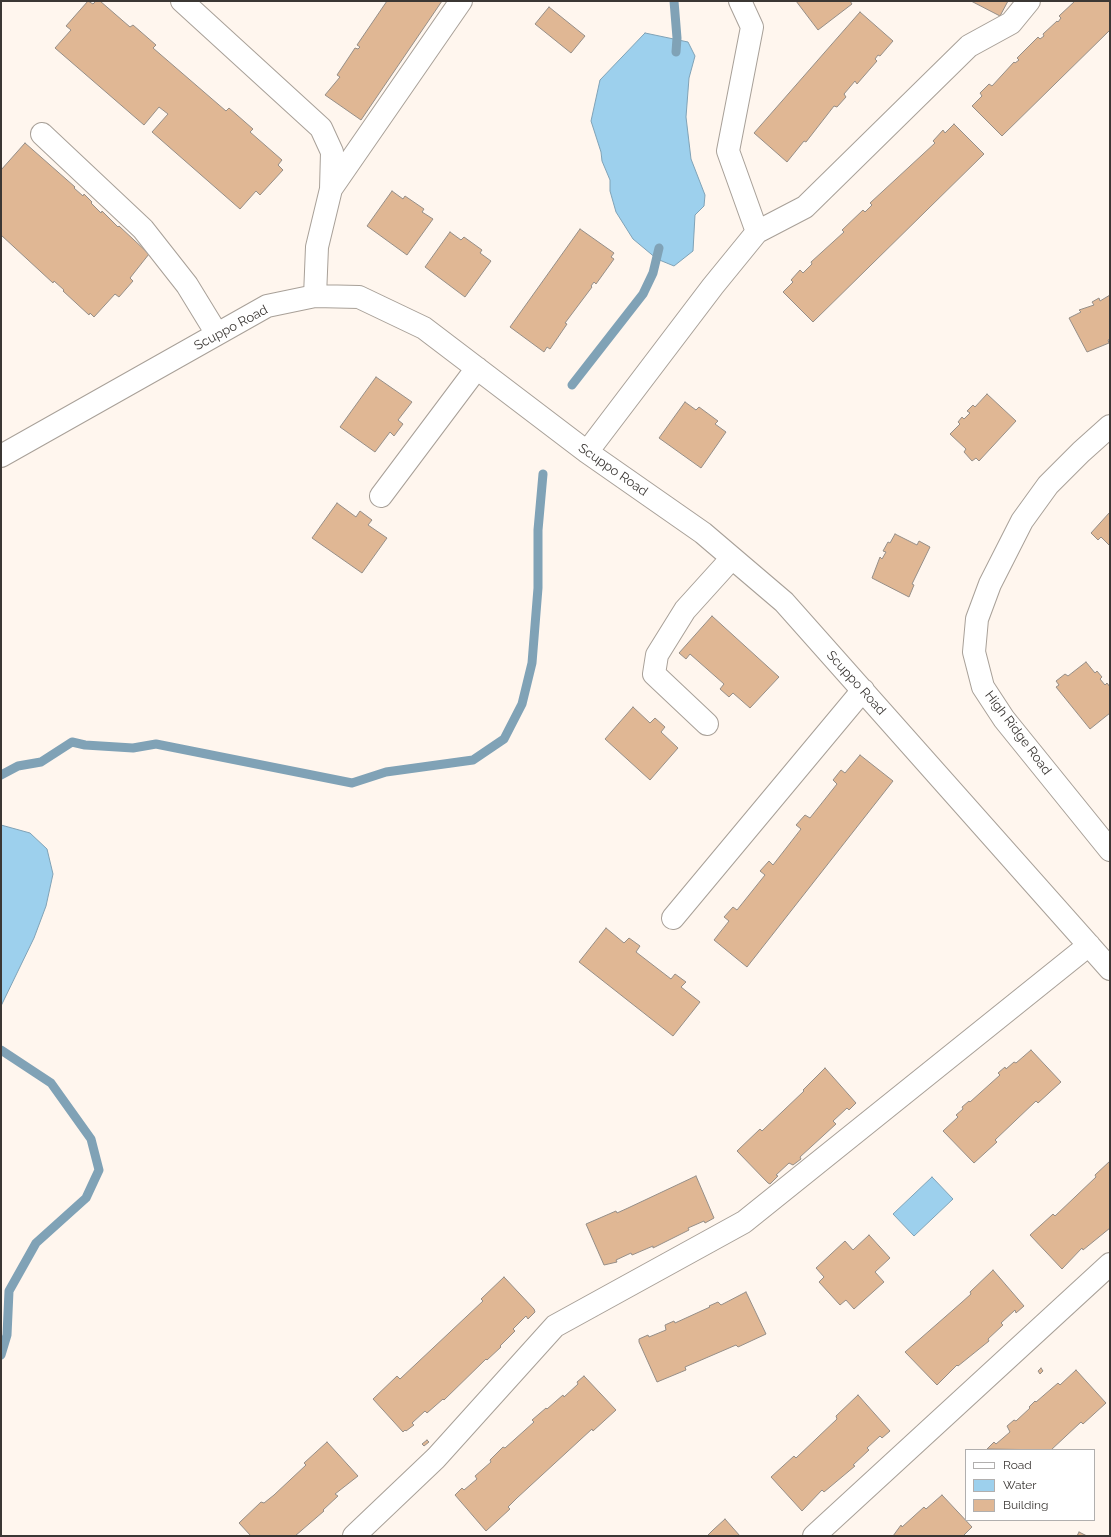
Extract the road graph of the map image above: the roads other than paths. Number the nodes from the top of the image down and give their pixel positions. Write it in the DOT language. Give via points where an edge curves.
graph roads {
  1 [pos="182,1"];
  2 [pos="461,1"];
  3 [pos="740,1"];
  4 [pos="1029,1"];
  5 [pos="42,134"];
  6 [pos="331,188"];
  7 [pos="757,232"];
  8 [pos="315,296"];
  9 [pos="217,334"];
  10 [pos="477,368"];
  11 [pos="1110,426"];
  12 [pos="587,452"];
  13 [pos="1,456"];
  14 [pos="381,496"];
  15 [pos="732,558"];
  16 [pos="863,690"];
  17 [pos="707,724"];
  18 [pos="1110,850"];
  19 [pos="673,918"];
  20 [pos="1089,945"];
  21 [pos="1110,969"];
  22 [pos="1110,1264"];
  23 [pos="354,1536"];
  24 [pos="814,1536"];
  1 -- 6 [label="street" via="321,128 332,152"];
  2 -- 6 [label="street"];
  3 -- 7 [label="street" via="752,27 728,151"];
  4 -- 7 [label="street" via="1010,23 969,46 805,207"];
  5 -- 9 [label="street" via="143,229 187,286"];
  6 -- 8 [label="street" via="317,247"];
  7 -- 12 [label="street"];
  8 -- 9 [label="street, Scuppo Road" via="267,306"];
  8 -- 10 [label="street, Scuppo Road" via="359,297 424,328"];
  9 -- 13 [label="street, Scuppo Road"];
  10 -- 12 [label="street, Scuppo Road"];
  10 -- 14 [label="street"];
  11 -- 18 [label="street, High Ridge Road" via="1048,485 1022,521 990,584 977,619 974,652 983,687 1004,719"];
  12 -- 15 [label="street, Scuppo Road" via="703,533"];
  15 -- 16 [label="street, Scuppo Road" via="784,602"];
  15 -- 17 [label="street" via="685,610 657,655 654,674"];
  16 -- 19 [label="street"];
  16 -- 20 [label="street, Scuppo Road"];
  20 -- 21 [label="street, Scuppo Road"];
  20 -- 23 [label="street" via="744,1222 555,1326 436,1458"];
  22 -- 24 [label="street"];
}
